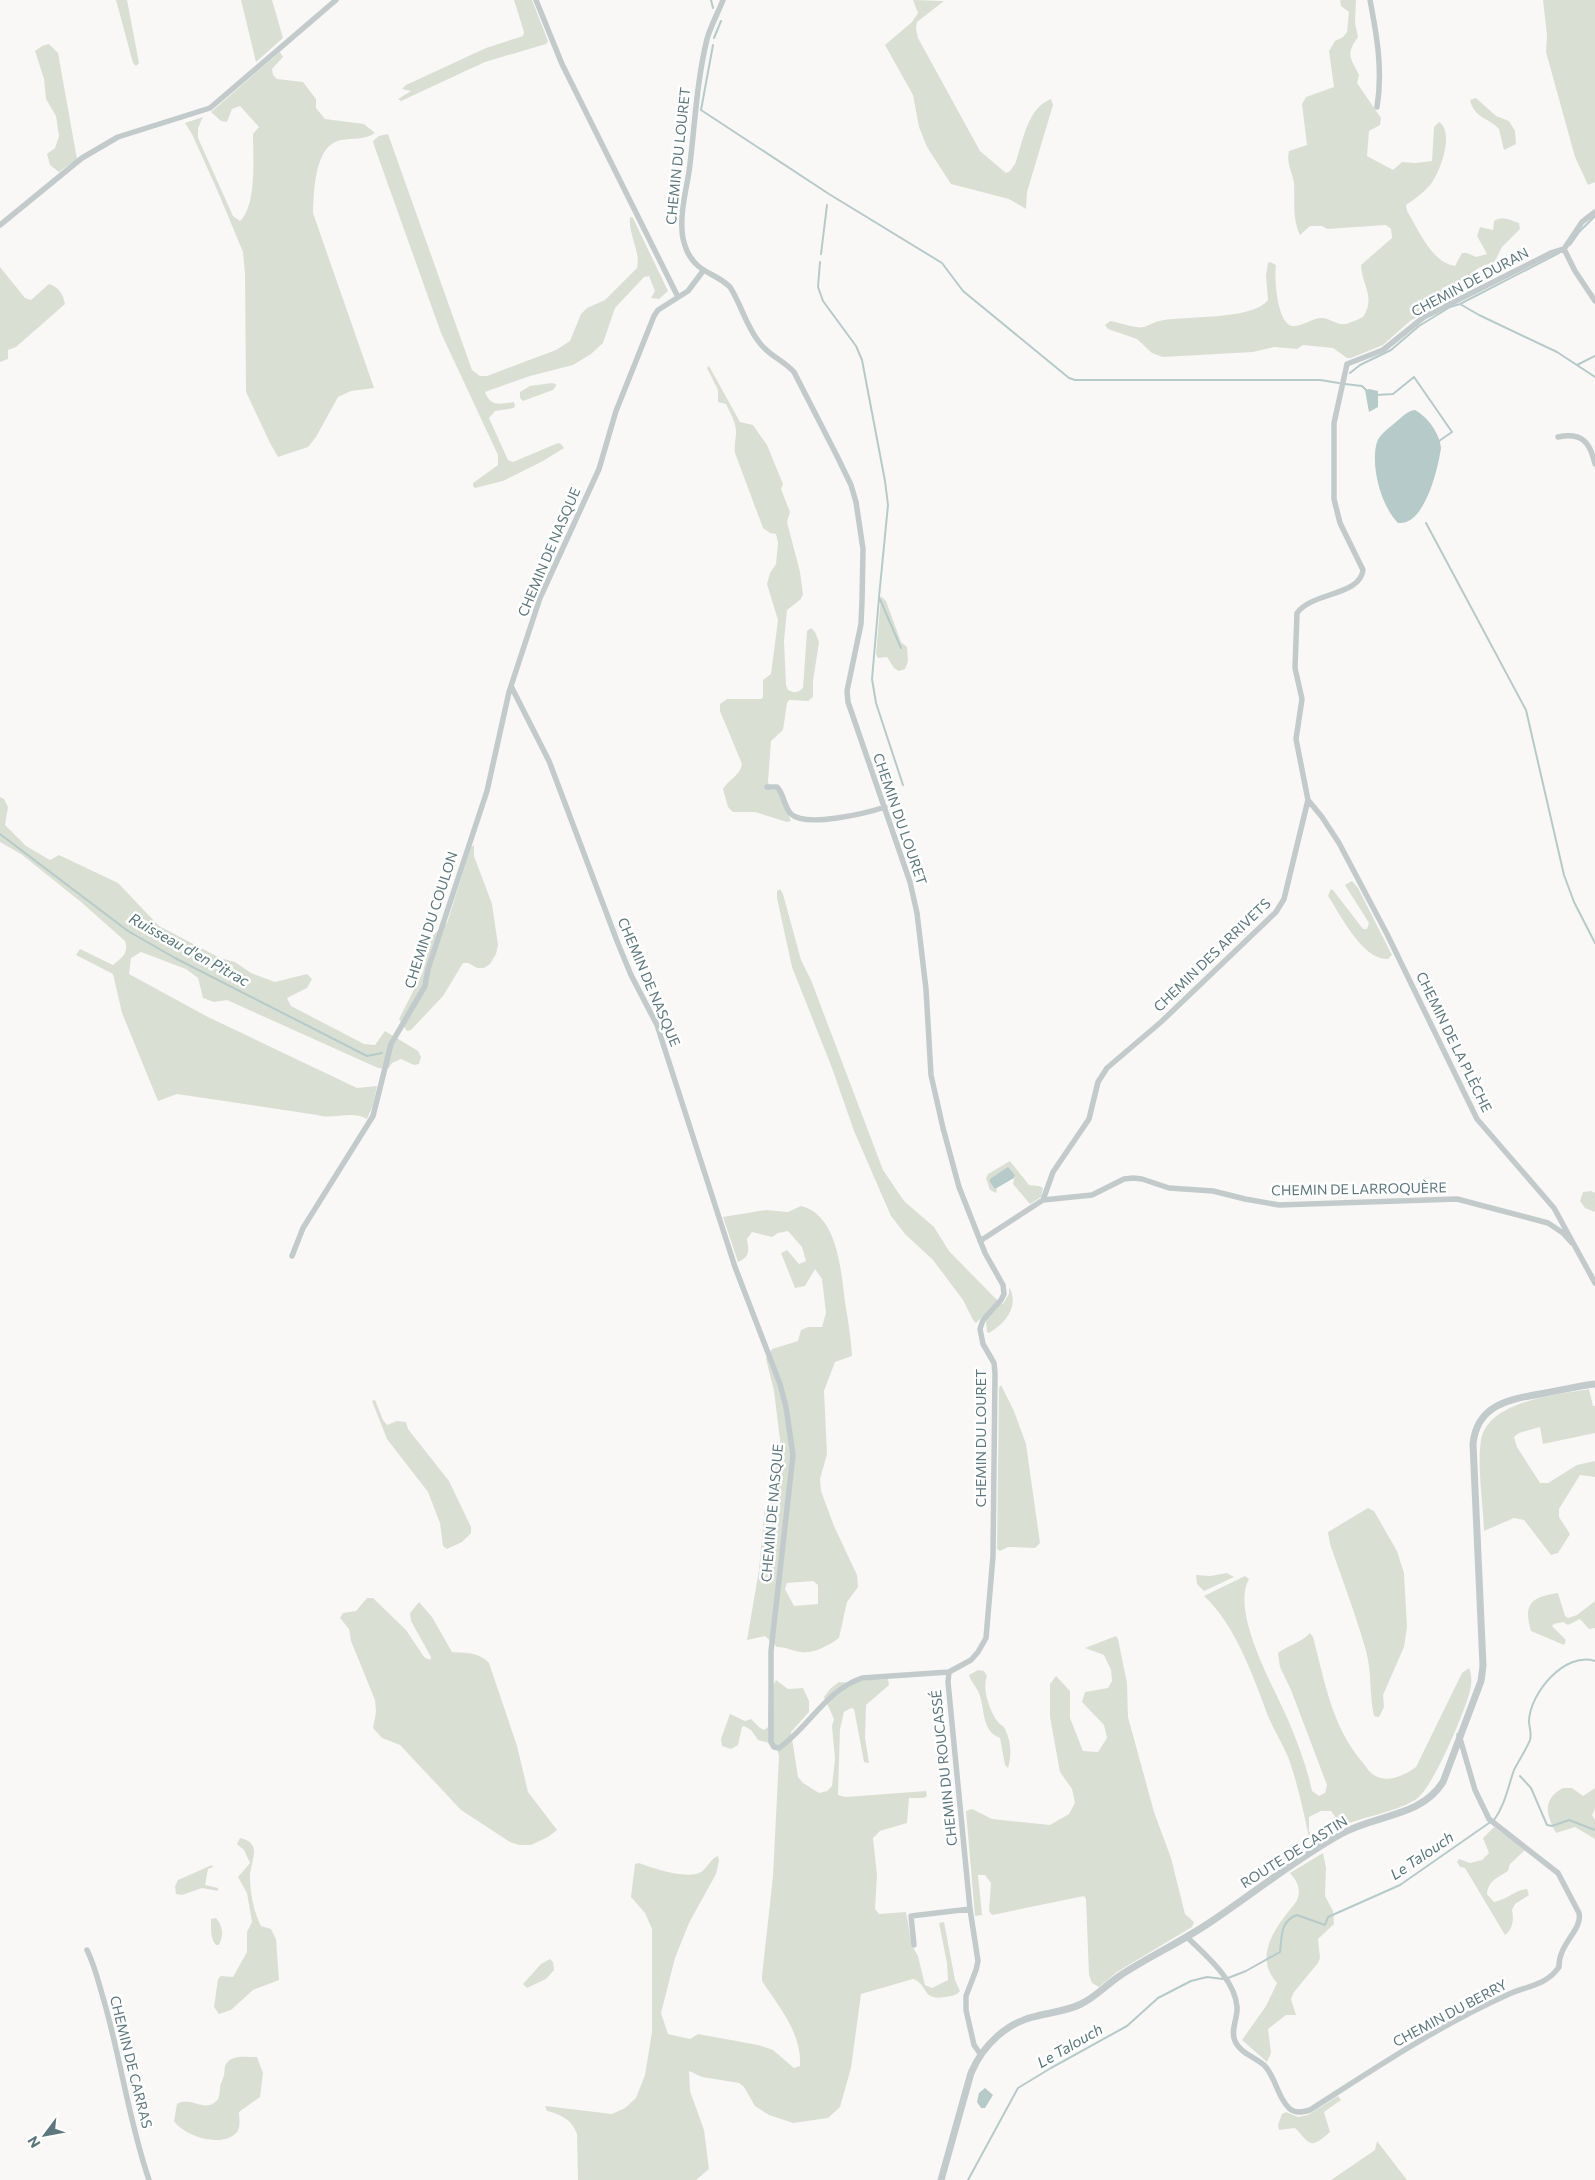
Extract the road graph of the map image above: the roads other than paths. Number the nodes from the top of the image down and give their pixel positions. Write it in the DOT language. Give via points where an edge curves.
graph roads {
  1 [pos="336,0"];
  2 [pos="536,0"];
  3 [pos="723,0"];
  4 [pos="1370,0"];
  5 [pos="1377,107"];
  6 [pos="1595,212"];
  7 [pos="0,226"];
  8 [pos="1564,249"];
  9 [pos="704,271"];
  10 [pos="678,297"];
  11 [pos="1595,300"];
  12 [pos="1347,364"];
  13 [pos="1558,437"];
  14 [pos="1595,464"];
  15 [pos="512,686"];
  16 [pos="767,787"];
  17 [pos="1308,800"];
  18 [pos="885,807"];
  19 [pos="1043,1200"];
  20 [pos="980,1241"];
  21 [pos="1578,1250"];
  22 [pos="292,1256"];
  23 [pos="1595,1283"];
  24 [pos="1595,1384"];
  25 [pos="949,1672"];
  26 [pos="1460,1735"];
  27 [pos="776,1748"];
  28 [pos="970,1909"];
  29 [pos="1186,1937"];
  30 [pos="914,1945"];
  31 [pos="87,1950"];
  32 [pos="981,2054"];
  33 [pos="149,2180"];
  34 [pos="941,2180"];
  1 -- 7 [label="street" via="210,108 104,144"];
  2 -- 10 [label="street" via="562,64"];
  3 -- 9 [label="street, CHEMIN DU LOURET" via="710,29 702,62 682,227 692,260"];
  4 -- 5 [label="street" via="1378,46 1380,84"];
  6 -- 8 [label="street" via="1582,222"];
  8 -- 11 [label="street"];
  8 -- 12 [label="street, CHEMIN DE DURAN" via="1424,317 1383,350"];
  9 -- 10 [label="street, CHEMIN DE NASQUE" via="696,283"];
  9 -- 18 [label="street, CHEMIN DU LOURET" via="730,288 758,341 794,372 851,485 863,549 863,576 861,624 847,691 848,702"];
  10 -- 15 [label="street, CHEMIN DE NASQUE" via="658,310 646,334 616,411 599,469 540,598"];
  12 -- 17 [label="street, CHEMIN DES ARRIVETS" via="1334,423 1334,500 1340,523 1363,570 1354,585 1306,603 1297,613 1294,668 1302,699 1296,739"];
  13 -- 14 [label="street" via="1565,435 1585,441"];
  15 -- 22 [label="street, CHEMIN DU COULON" via="487,791 425,986 391,1044 373,1116 303,1228"];
  15 -- 27 [label="street, CHEMIN DE NASQUE" via="549,761 617,941 657,1025 735,1267 786,1407 792,1455 770,1665 771,1742"];
  16 -- 18 [label="street" via="777,787 790,813 800,818 846,818"];
  17 -- 19 [label="street, CHEMIN DES ARRIVETS" via="1281,905 1161,1022 1106,1068 1098,1082 1089,1119 1053,1172"];
  17 -- 21 [label="street, CHEMIN DE LA PLÈCHE" via="1339,843 1477,1119 1549,1201"];
  18 -- 20 [label="street, CHEMIN DU LOURET" via="917,913 931,1075 959,1187"];
  19 -- 20 [label="street"];
  19 -- 21 [label="street, CHEMIN DE LARROQUÈRE" via="1092,1195 1133,1178 1169,1188 1213,1191 1279,1205 1458,1199 1548,1223 1563,1233"];
  20 -- 25 [label="street, CHEMIN DU LOURET" via="1003,1285 1001,1300 983,1320 980,1329 995,1373 993,1556 986,1638 970,1660"];
  21 -- 23 [label="street, CHEMIN DE LA PLÈCHE"];
  24 -- 26 [label="street, ROUTE DE CASTIN" via="1506,1401 1486,1413 1477,1427 1473,1444 1484,1658 1481,1681"];
  25 -- 27 [label="street, CHEMIN DU ROUCASSÉ" via="862,1678 849,1682 830,1696 782,1746"];
  25 -- 28 [label="street, CHEMIN DU ROUCASSÉ"];
  26 -- 29 [label="street, ROUTE DE CASTIN" via="1443,1782 1428,1801 1342,1834"];
  26 -- 29 [label="street, CHEMIN DU BERRY" via="1475,1790 1489,1819 1558,1873 1579,1913 1579,1924 1562,1950 1559,1966 1548,1979 1496,2000 1406,2050 1310,2110 1298,2112 1288,2107 1264,2064 1235,2042 1237,2006 1230,1988 1218,1968"];
  28 -- 30 [label="street" via="911,1916"];
  28 -- 32 [label="street, CHEMIN DU ROUCASSÉ" via="978,1960 966,1996 966,2010 974,2045"];
  29 -- 32 [label="street, ROUTE DE CASTIN" via="1121,1975 1082,2004 1035,2016 1009,2027"];
  31 -- 33 [label="street, CHEMIN DE CARRAS" via="110,2024"];
  32 -- 34 [label="street, ROUTE DE CASTIN" via="972,2073"];
}
